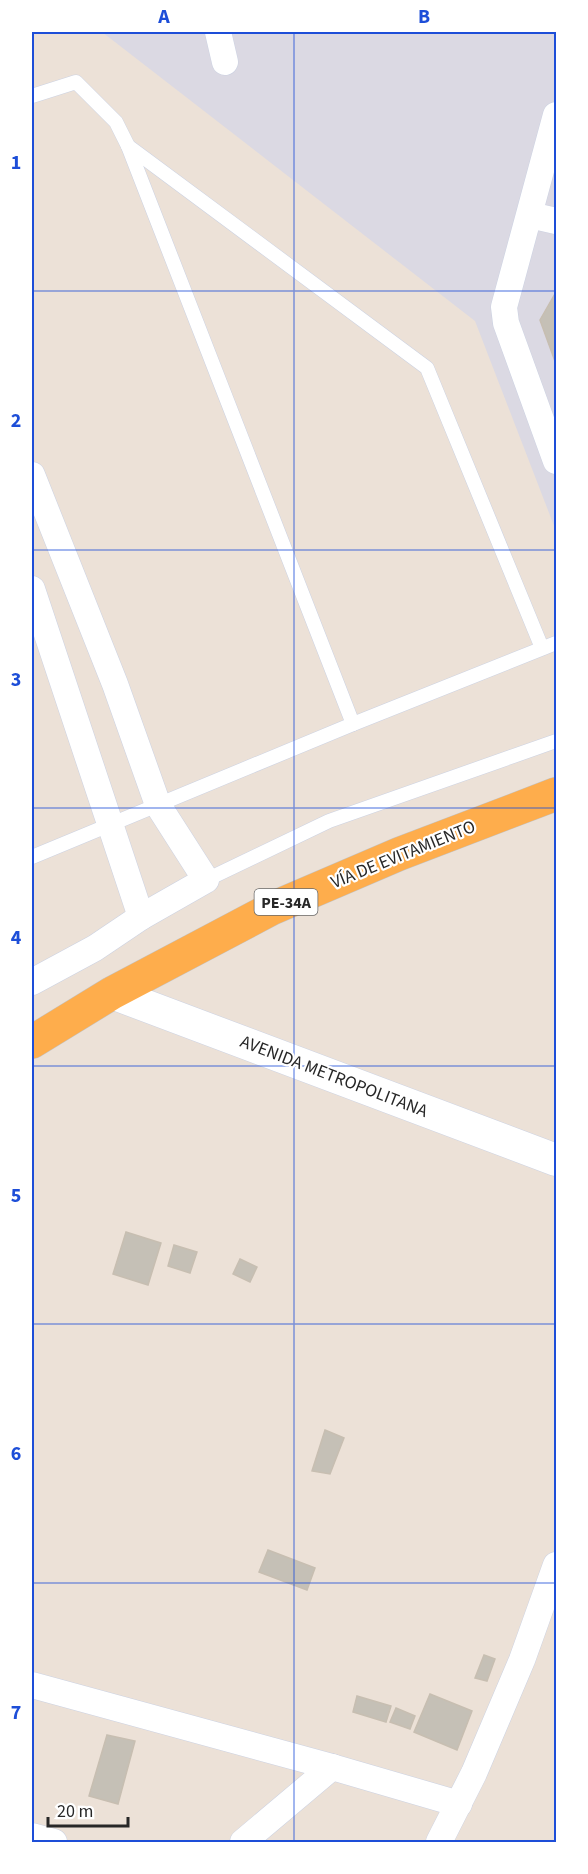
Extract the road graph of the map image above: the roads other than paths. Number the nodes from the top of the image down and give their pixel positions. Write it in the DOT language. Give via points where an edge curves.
graph roads {
  1 [pos="218,32"];
  2 [pos="225,62"];
  3 [pos="32,96"];
  4 [pos="556,115"];
  5 [pos="128,146"];
  6 [pos="530,215"];
  7 [pos="556,221"];
  8 [pos="556,461"];
  9 [pos="32,475"];
  10 [pos="32,589"];
  11 [pos="556,643"];
  12 [pos="543,648"];
  13 [pos="353,724"];
  14 [pos="556,741"];
  15 [pos="556,794"];
  16 [pos="158,805"];
  17 [pos="111,825"];
  18 [pos="32,857"];
  19 [pos="206,880"];
  20 [pos="141,916"];
  21 [pos="32,982"];
  22 [pos="112,993"];
  23 [pos="32,1042"];
  24 [pos="556,1160"];
  25 [pos="556,1565"];
  26 [pos="32,1685"];
  27 [pos="332,1767"];
  28 [pos="459,1804"];
  29 [pos="32,1836"];
  30 [pos="54,1842"];
  31 [pos="243,1842"];
  32 [pos="439,1842"];
  1 -- 2 [label="street"];
  3 -- 5 [label="lane" via="76,82 116,122"];
  4 -- 6 [label="street"];
  5 -- 12 [label="lane" via="428,368"];
  5 -- 13 [label="lane"];
  6 -- 7 [label="street"];
  6 -- 8 [label="street" via="504,307"];
  9 -- 16 [label="street" via="116,684"];
  10 -- 17 [label="street"];
  11 -- 12 [label="lane"];
  12 -- 13 [label="lane"];
  13 -- 16 [label="lane"];
  14 -- 19 [label="lane" via="330,821"];
  15 -- 22 [label="highway, VÍA DE EVITAMIENTO / PE-34A" via="399,854 273,908"];
  16 -- 17 [label="lane"];
  16 -- 19 [label="street"];
  17 -- 18 [label="lane"];
  17 -- 20 [label="street"];
  19 -- 20 [label="street"];
  20 -- 21 [label="street" via="95,948"];
  22 -- 23 [label="highway, VÍA DE EVITAMIENTO / PE-34A"];
  22 -- 24 [label="street, AVENIDA METROPOLITANA"];
  25 -- 28 [label="street" via="522,1660"];
  26 -- 27 [label="street"];
  27 -- 28 [label="street"];
  27 -- 31 [label="street"];
  28 -- 32 [label="street"];
  29 -- 30 [label="street"];
}
